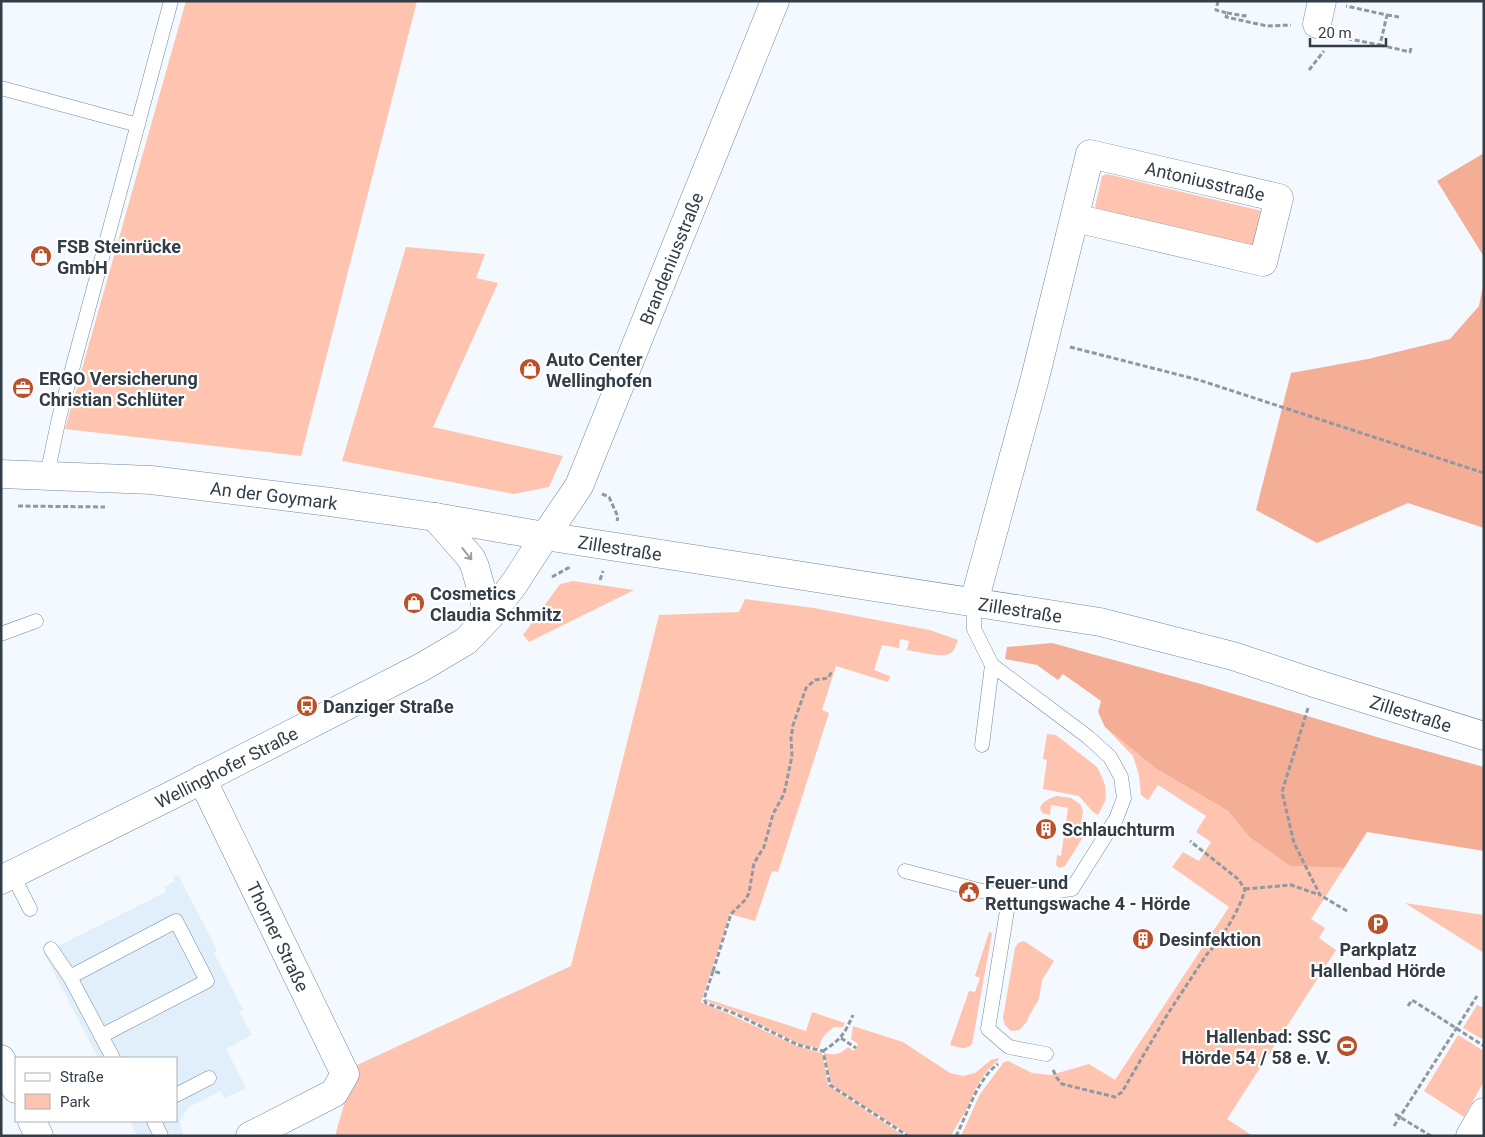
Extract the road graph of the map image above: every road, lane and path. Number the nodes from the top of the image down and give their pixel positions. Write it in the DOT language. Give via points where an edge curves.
graph roads {
  1 [pos="171,1"];
  2 [pos="775,1"];
  3 [pos="1218,1"];
  4 [pos="1227,12"];
  5 [pos="1246,13"];
  6 [pos="1386,15"];
  7 [pos="1330,17"];
  8 [pos="1399,17"];
  9 [pos="1380,45"];
  10 [pos="1411,48"];
  11 [pos="1,88"];
  12 [pos="138,125"];
  13 [pos="1075,218"];
  14 [pos="1045,340"];
  15 [pos="1484,473"];
  16 [pos="1,474"];
  17 [pos="47,476"];
  18 [pos="609,497"];
  19 [pos="18,506"];
  20 [pos="114,507"];
  21 [pos="435,517"];
  22 [pos="618,517"];
  23 [pos="545,536"];
  24 [pos="974,602"];
  25 [pos="489,618"];
  26 [pos="36,621"];
  27 [pos="1,634"];
  28 [pos="992,665"];
  29 [pos="833,671"];
  30 [pos="1314,683"];
  31 [pos="1484,736"];
  32 [pos="982,745"];
  33 [pos="202,779"];
  34 [pos="1190,841"];
  35 [pos="905,872"];
  36 [pos="7,877"];
  37 [pos="1245,889"];
  38 [pos="1320,895"];
  39 [pos="1009,898"];
  40 [pos="30,909"];
  41 [pos="1347,911"];
  42 [pos="51,949"];
  43 [pos="713,971"];
  44 [pos="720,973"];
  45 [pos="70,977"];
  46 [pos="1478,996"];
  47 [pos="1408,1006"];
  48 [pos="853,1015"];
  49 [pos="1457,1029"];
  50 [pos="101,1036"];
  51 [pos="841,1038"];
  52 [pos="1009,1046"];
  53 [pos="1484,1046"];
  54 [pos="856,1048"];
  55 [pos="823,1051"];
  56 [pos="1046,1054"];
  57 [pos="112,1057"];
  58 [pos="1,1059"];
  59 [pos="209,1078"];
  60 [pos="15,1087"];
  61 [pos="178,1094"];
  62 [pos="1484,1112"];
  63 [pos="1396,1114"];
  64 [pos="1400,1117"];
  65 [pos="32,1122"];
  66 [pos="154,1122"];
  67 [pos="1394,1126"];
  68 [pos="1423,1134"];
  69 [pos="39,1136"];
  70 [pos="161,1136"];
  71 [pos="250,1136"];
  72 [pos="908,1136"];
  73 [pos="956,1136"];
  74 [pos="1431,1136"];
  75 [pos="1470,1136"];
  1 -- 12 [label="lane"];
  2 -- 23 [label="street, Brandeniusstraße" via="579,486"];
  3 -- 4 [label="path" via="1216,10"];
  4 -- 5 [label="path" via="1245,16"];
  4 -- 7 [label="path" via="1226,17 1267,26"];
  6 -- 7 [label="path"];
  6 -- 8 [label="path"];
  6 -- 9 [label="path"];
  7 -- 9 [label="path"];
  9 -- 10 [label="path" via="1410,52"];
  11 -- 12 [label="lane"];
  12 -- 17 [label="lane" via="59,418"];
  13 -- 13 [label="street, Antoniusstraße" via="1090,154 1279,198 1263,262"];
  13 -- 14 [label="street, Antoniusstraße"];
  14 -- 15 [label="path" via="1199,380"];
  14 -- 24 [label="street, Antoniusstraße"];
  16 -- 17 [label="street, An der Goymark"];
  17 -- 21 [label="street, An der Goymark" via="151,480"];
  18 -- 22 [label="path"];
  19 -- 20 [label="path"];
  21 -- 23 [label="street, An der Goymark"];
  21 -- 25 [label="street, one-way" via="476,567"];
  23 -- 24 [label="street, Zillestraße"];
  23 -- 25 [label="street, Wellinghofer Straße"];
  24 -- 28 [label="lane" via="974,629"];
  24 -- 30 [label="street, Zillestraße" via="1100,622 1233,656"];
  25 -- 33 [label="street, Wellinghofer Straße" via="466,641 422,667"];
  26 -- 27 [label="lane"];
  28 -- 32 [label="lane"];
  28 -- 39 [label="lane" via="1110,757 1121,777 1124,798 1116,819 1072,889"];
  29 -- 43 [label="path" via="828,678 815,680 806,688 793,725 792,756 784,794 764,847 754,863 749,893 731,914"];
  30 -- 31 [label="street, Zillestraße"];
  30 -- 38 [label="path" via="1282,792 1294,843"];
  33 -- 36 [label="street, Wellinghofer Straße"];
  33 -- 71 [label="street, Thorner Straße" via="345,1074 334,1093"];
  34 -- 37 [label="path" via="1238,879"];
  35 -- 39 [label="lane"];
  36 -- 40 [label="lane"];
  37 -- 38 [label="path" via="1290,885"];
  37 -- 56 [label="path" via="1243,900 1214,948 1168,1015 1122,1092 1115,1097 1062,1084"];
  38 -- 41 [label="path"];
  39 -- 52 [label="lane" via="988,1029"];
  42 -- 45 [label="lane"];
  43 -- 44 [label="path"];
  43 -- 55 [label="path" via="704,999 706,1003 798,1045"];
  45 -- 50 [label="lane"];
  45 -- 50 [label="lane" via="176,921 207,981"];
  46 -- 49 [label="path"];
  47 -- 49 [label="path" via="1412,1000"];
  48 -- 51 [label="path"];
  49 -- 53 [label="path"];
  49 -- 64 [label="path"];
  50 -- 57 [label="lane"];
  51 -- 54 [label="path"];
  51 -- 55 [label="path"];
  52 -- 56 [label="lane"];
  52 -- 73 [label="path" via="1000,1063 990,1070 980,1086"];
  55 -- 72 [label="path" via="830,1085"];
  58 -- 60 [label="street"];
  59 -- 61 [label="lane"];
  62 -- 75 [label="street"];
  63 -- 64 [label="path"];
  64 -- 67 [label="path"];
  64 -- 68 [label="path"];
  65 -- 69 [label="street"];
  66 -- 70 [label="lane"];
  68 -- 74 [label="path"];
}
